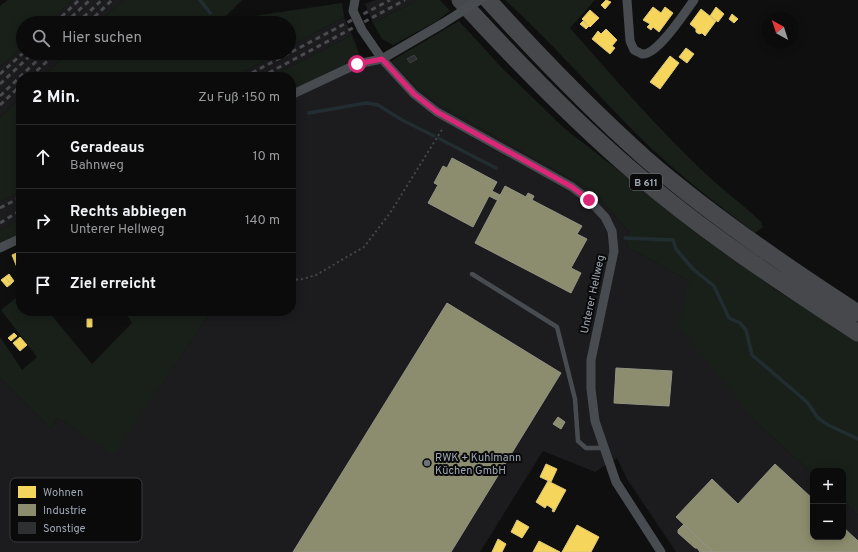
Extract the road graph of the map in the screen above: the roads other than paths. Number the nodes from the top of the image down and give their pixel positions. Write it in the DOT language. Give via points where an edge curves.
graph roads {
  1 [pos="355,0"];
  2 [pos="460,0"];
  3 [pos="480,0"];
  4 [pos="488,0"];
  5 [pos="627,0"];
  6 [pos="694,0"];
  7 [pos="382,59"];
  8 [pos="296,93"];
  9 [pos="16,240"];
  10 [pos="0,248"];
  11 [pos="472,274"];
  12 [pos="858,313"];
  13 [pos="858,333"];
  14 [pos="603,448"];
  15 [pos="661,552"];
  1 -- 7 [label="street, Unterer Hellweg" via="353,11 362,30"];
  2 -- 13 [label="highway, B 611" via="566,111 635,173 703,227 782,284"];
  3 -- 7 [label="street, bridge"];
  4 -- 12 [label="highway, B 611" via="582,99 646,159 710,211 791,270"];
  5 -- 6 [label="street" via="630,41 634,50 643,54 660,44"];
  7 -- 8 [label="street" via="357,64"];
  7 -- 14 [label="street, Unterer Hellweg" via="414,94 437,112 572,187 605,217 612,231 614,251 591,360 595,421"];
  9 -- 10 [label="street"];
  11 -- 14 [label="lane" via="557,327 576,399 578,441 586,448"];
  14 -- 15 [label="street, Unterer Hellweg" via="616,482"];
}
